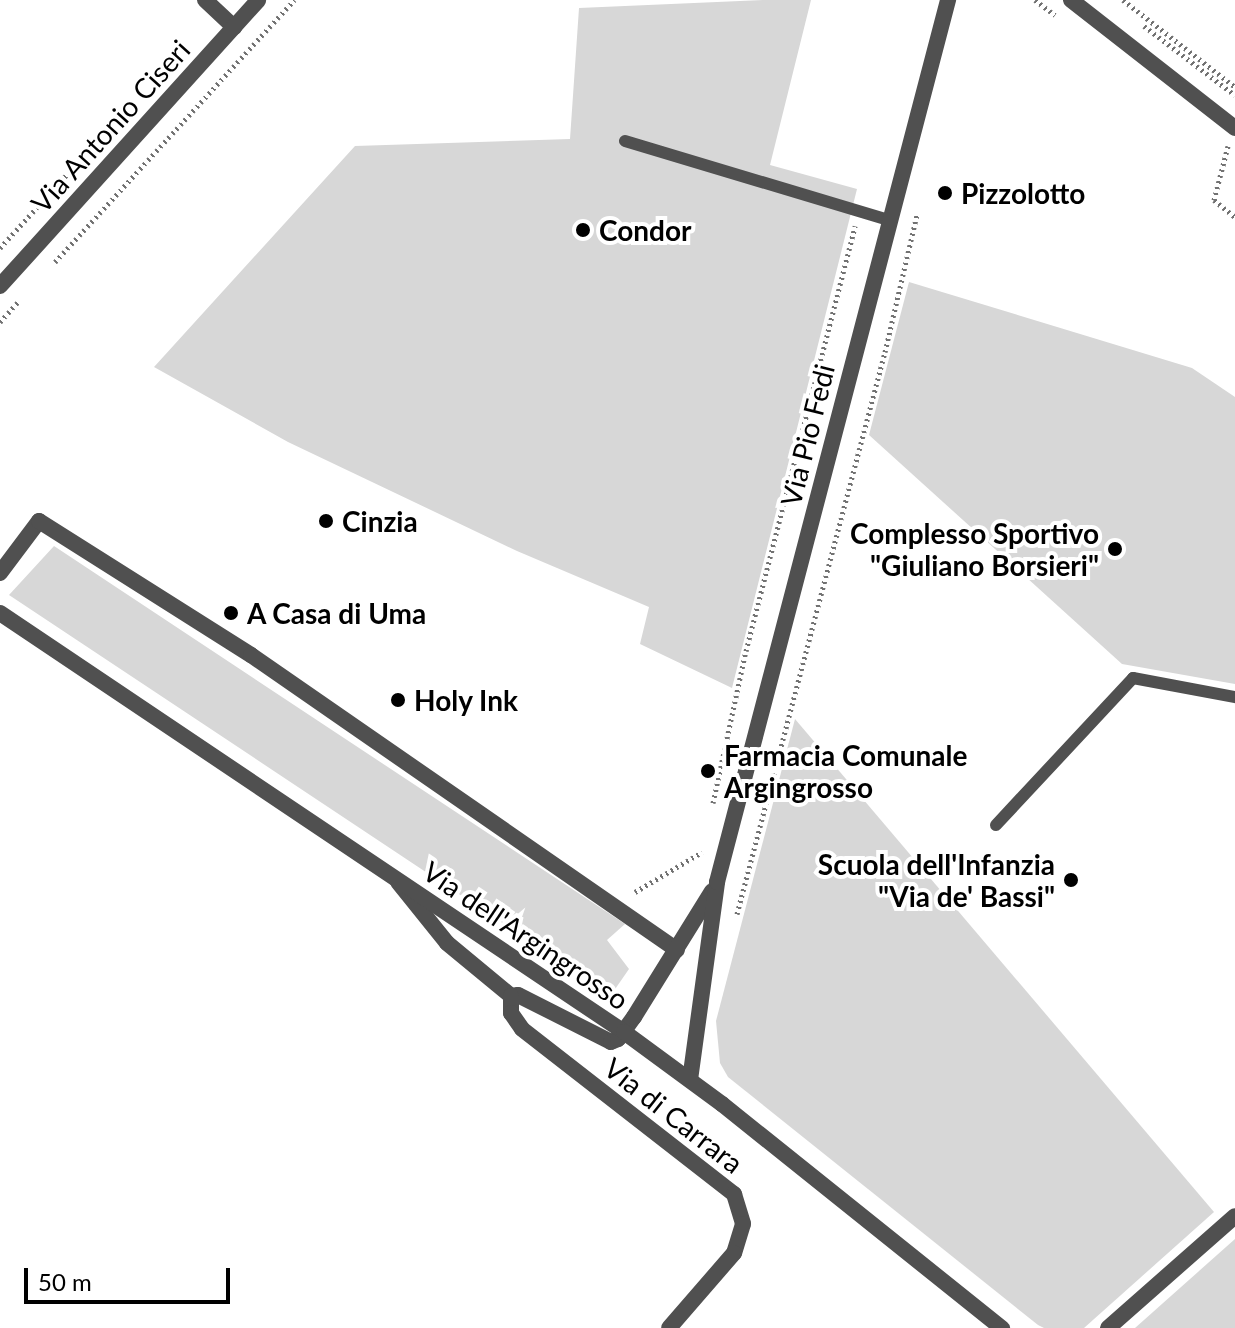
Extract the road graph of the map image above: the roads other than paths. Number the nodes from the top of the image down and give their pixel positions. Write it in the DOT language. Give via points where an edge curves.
graph roads {
  1 [pos="205,0"];
  2 [pos="258,0"];
  3 [pos="948,0"];
  4 [pos="1071,0"];
  5 [pos="234,27"];
  6 [pos="1235,128"];
  7 [pos="625,141"];
  8 [pos="889,220"];
  9 [pos="0,286"];
  10 [pos="0,573"];
  11 [pos="0,613"];
  12 [pos="1235,697"];
  13 [pos="996,825"];
  14 [pos="394,878"];
  15 [pos="717,882"];
  16 [pos="677,950"];
  17 [pos="511,996"];
  18 [pos="624,1032"];
  19 [pos="690,1080"];
  20 [pos="1235,1216"];
  21 [pos="669,1328"];
  22 [pos="1002,1328"];
  23 [pos="1108,1328"];
  1 -- 5 [label="street"];
  2 -- 5 [label="street, Via Antonio Ciseri"];
  3 -- 8 [label="street, Via Pio Fedi"];
  4 -- 6 [label="street"];
  5 -- 9 [label="street, Via Antonio Ciseri"];
  7 -- 8 [label="lane"];
  8 -- 15 [label="street, Via Pio Fedi"];
  10 -- 16 [label="street" via="39,521 251,655"];
  11 -- 14 [label="street, Via dell'Argingrosso"];
  12 -- 13 [label="lane" via="1133,678"];
  14 -- 17 [label="street, Via di Carrara" via="447,943"];
  14 -- 18 [label="street, Via dell'Argingrosso"];
  15 -- 16 [label="street, Via Pio Fedi"];
  15 -- 19 [label="street, Via Pio Fedi"];
  16 -- 18 [label="street, Via Pio Fedi"];
  17 -- 18 [label="street, Via di Carrara" via="606,1041"];
  17 -- 21 [label="street, Via di Carrara" via="511,1013 522,1029 734,1194 743,1224 734,1253"];
  18 -- 19 [label="street, Via dell'Argingrosso"];
  19 -- 22 [label="street, Via dell'Argingrosso"];
  20 -- 23 [label="street"];
}
